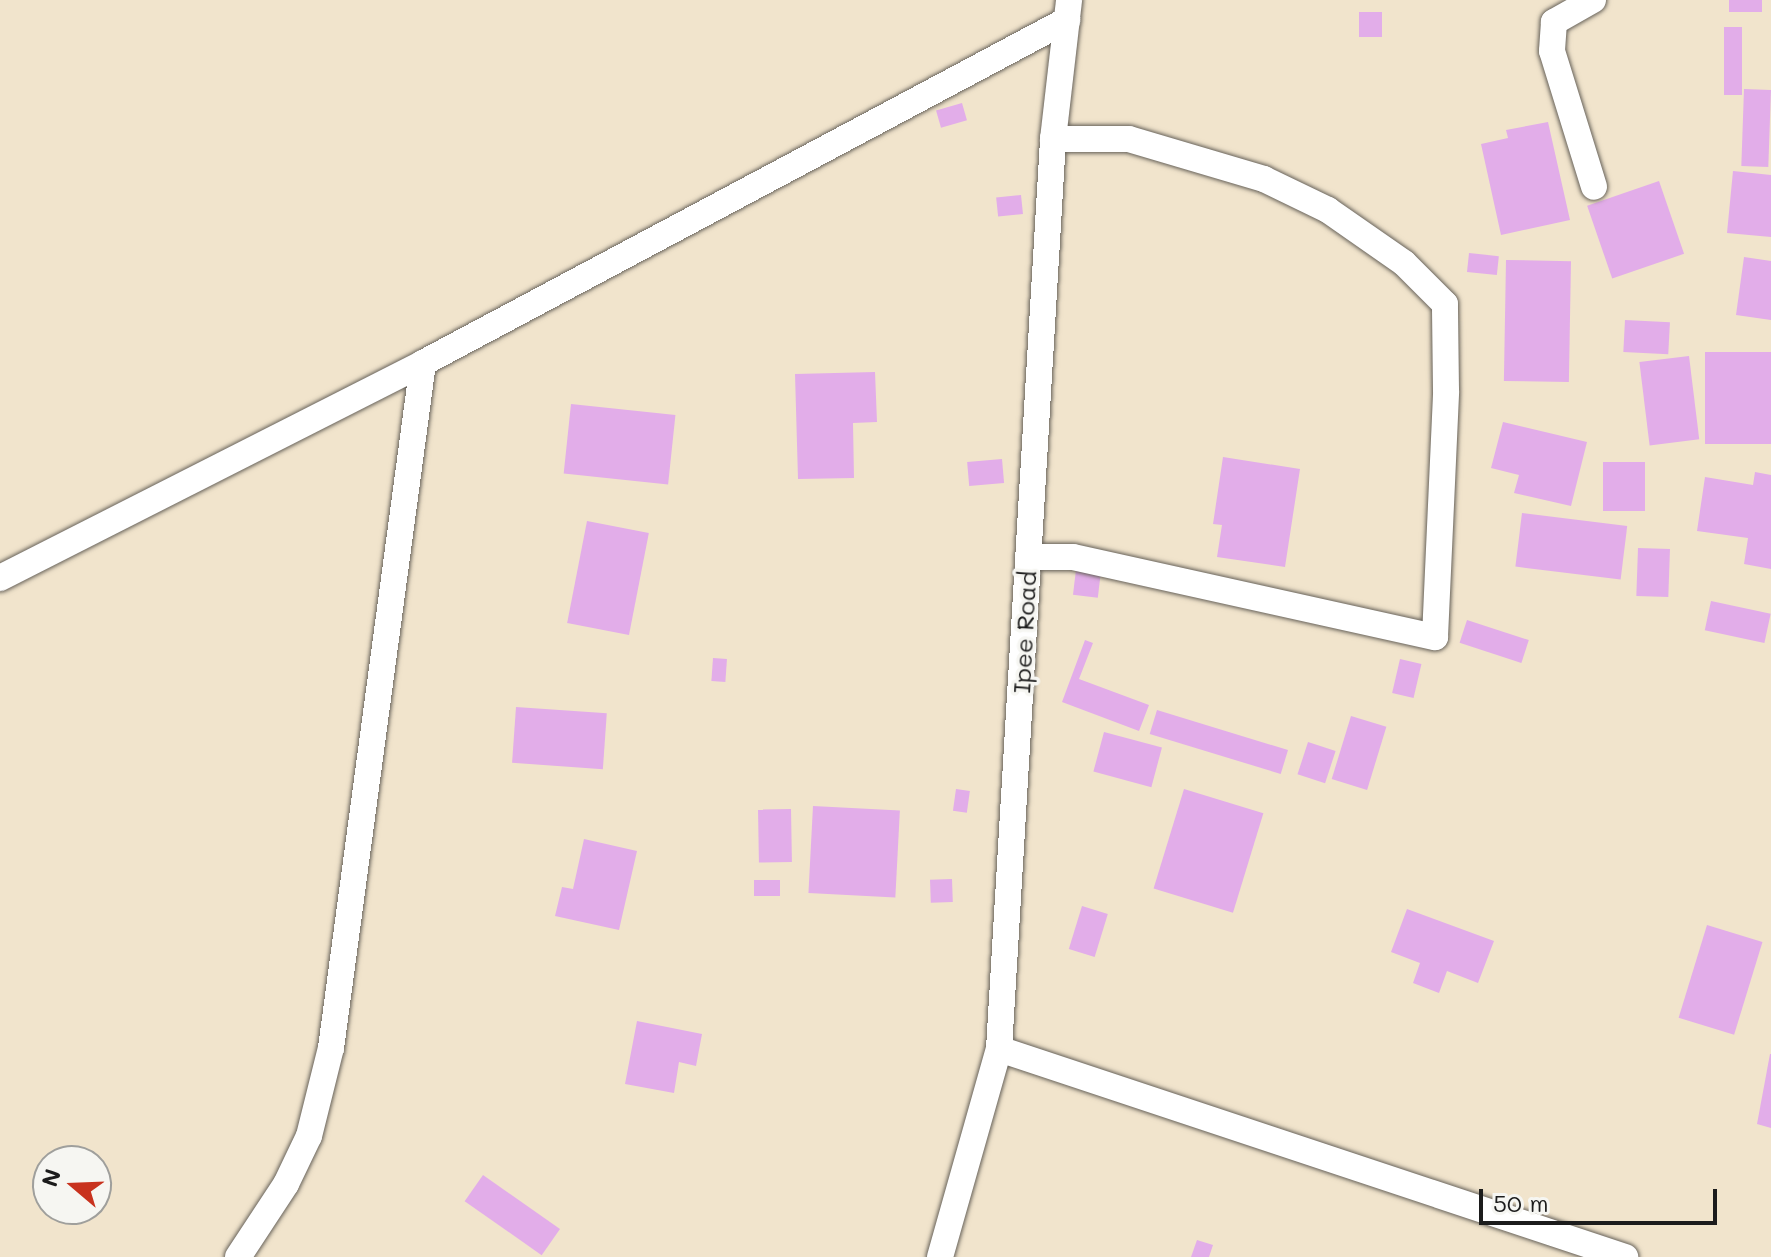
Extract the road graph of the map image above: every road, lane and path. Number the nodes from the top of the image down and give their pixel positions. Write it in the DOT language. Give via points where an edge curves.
graph roads {
  1 [pos="1593,0"];
  2 [pos="1068,10"];
  3 [pos="1053,139"];
  4 [pos="1594,187"];
  5 [pos="423,363"];
  6 [pos="1028,557"];
  7 [pos="5,564"];
  8 [pos="999,1049"];
  9 [pos="238,1257"];
  10 [pos="940,1257"];
  11 [pos="1625,1257"];
  1 -- 4 [label="street" via="1554,22 1552,51"];
  2 -- 3 [label="street, Ipee Road"];
  2 -- 5 [label="street"];
  3 -- 6 [label="street, Ipee Road"];
  3 -- 6 [label="street" via="1129,139 1264,179 1328,210 1404,263 1445,304 1435,637 1073,557"];
  5 -- 7 [label="street"];
  5 -- 9 [label="street" via="331,1048 309,1136 286,1184"];
  6 -- 8 [label="street, Ipee Road"];
  8 -- 10 [label="street, Ipee Road"];
  8 -- 11 [label="street"];
}
